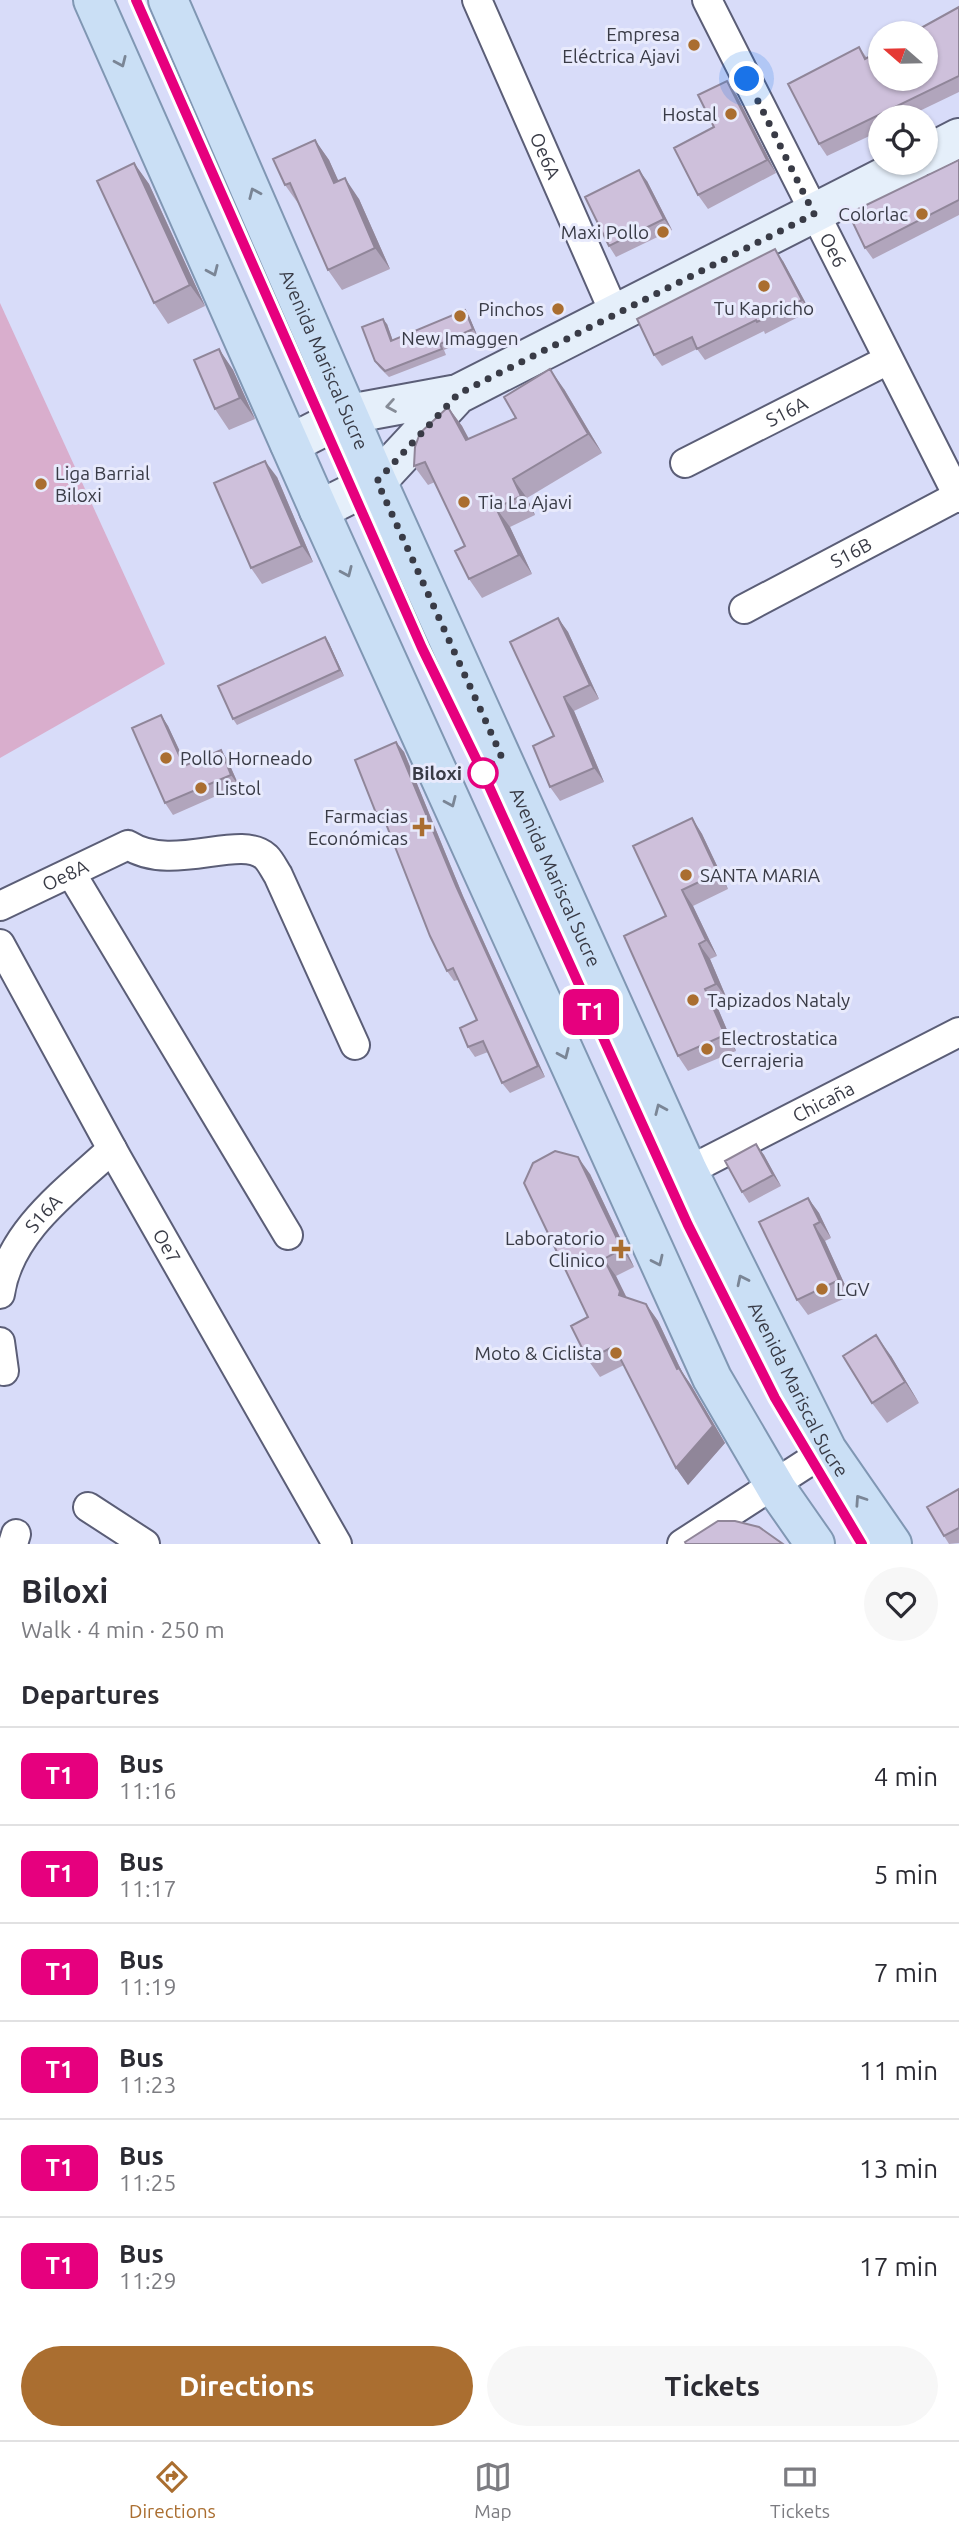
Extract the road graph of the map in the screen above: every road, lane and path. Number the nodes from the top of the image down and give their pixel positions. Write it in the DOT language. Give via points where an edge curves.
graph roads {
  1 [pos="93,0"];
  2 [pos="168,0"];
  3 [pos="477,0"];
  4 [pos="707,0"];
  5 [pos="959,138"];
  6 [pos="938,149"];
  7 [pos="889,175"];
  8 [pos="814,214"];
  9 [pos="614,312"];
  10 [pos="888,360"];
  11 [pos="458,394"];
  12 [pos="349,414"];
  13 [pos="290,444"];
  14 [pos="685,463"];
  15 [pos="377,481"];
  16 [pos="958,497"];
  17 [pos="319,510"];
  18 [pos="744,609"];
  19 [pos="71,873"];
  20 [pos="0,906"];
  21 [pos="0,944"];
  22 [pos="959,1032"];
  23 [pos="355,1045"];
  24 [pos="111,1149"];
  25 [pos="688,1171"];
  26 [pos="288,1234"];
  27 [pos="0,1294"];
  28 [pos="0,1342"];
  29 [pos="4,1371"];
  30 [pos="827,1450"];
  31 [pos="774,1485"];
  32 [pos="88,1507"];
  33 [pos="145,1544"];
  34 [pos="337,1544"];
  35 [pos="682,1544"];
  36 [pos="815,1544"];
  37 [pos="892,1544"];
  1 -- 13 [label="main road, one-way"];
  12 -- 2 [label="main road, Avenida Mariscal Sucre, one-way"];
  3 -- 9 [label="street, Oe6A"];
  4 -- 8 [label="street, Oe6"];
  5 -- 6 [label="street"];
  7 -- 8 [label="street"];
  8 -- 9 [label="street"];
  8 -- 10 [label="street, Oe6"];
  9 -- 11 [label="street"];
  10 -- 14 [label="street, S16A"];
  10 -- 16 [label="street, Oe6"];
  11 -- 12 [label="street, one-way"];
  11 -- 15 [label="street"];
  12 -- 13 [label="street"];
  12 -- 15 [label="main road, Avenida Mariscal Sucre"];
  13 -- 17 [label="main road"];
  15 -- 17 [label="street"];
  25 -- 15 [label="main road, Avenida Mariscal Sucre, one-way"];
  16 -- 18 [label="street, S16B"];
  17 -- 31 [label="main road, one-way" via="712,1378"];
  19 -- 20 [label="street, Oe8A"];
  19 -- 23 [label="street, Oe8A" via="128,845 159,858 241,849 265,857 278,875"];
  19 -- 26 [label="street"];
  21 -- 24 [label="street, Oe7"];
  22 -- 25 [label="street, Chicaña"];
  24 -- 27 [label="street, S16A" via="36,1221 14,1251"];
  24 -- 34 [label="street, Oe7"];
  30 -- 25 [label="main road, Avenida Mariscal Sucre, one-way"];
  28 -- 29 [label="street"];
  30 -- 31 [label="street"];
  37 -- 30 [label="main road, Avenida Mariscal Sucre, one-way"];
  31 -- 35 [label="street"];
  31 -- 36 [label="main road"];
  32 -- 33 [label="street"];
}
